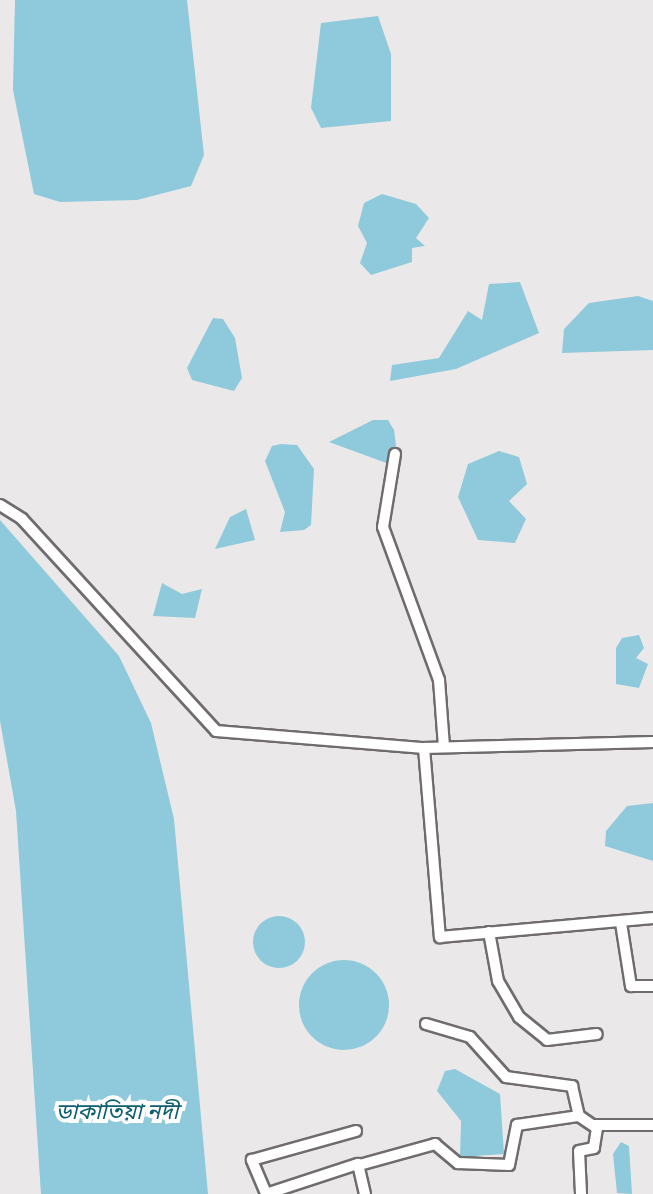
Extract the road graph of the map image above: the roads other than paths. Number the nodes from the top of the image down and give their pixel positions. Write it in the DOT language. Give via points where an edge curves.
graph roads {
  1 [pos="395,454"];
  2 [pos="0,505"];
  3 [pos="653,742"];
  4 [pos="444,746"];
  5 [pos="424,748"];
  6 [pos="653,918"];
  7 [pos="621,923"];
  8 [pos="489,932"];
  9 [pos="653,986"];
  10 [pos="426,1024"];
  11 [pos="597,1034"];
  12 [pos="579,1116"];
  13 [pos="595,1125"];
  14 [pos="653,1125"];
  15 [pos="356,1131"];
  16 [pos="363,1164"];
  17 [pos="265,1192"];
  18 [pos="365,1194"];
  19 [pos="581,1194"];
  1 -- 4 [label="street" via="383,527 439,680"];
  2 -- 5 [label="street" via="22,519 216,731"];
  3 -- 4 [label="street"];
  4 -- 5 [label="street"];
  5 -- 8 [label="street" via="440,937"];
  6 -- 7 [label="street"];
  7 -- 8 [label="street"];
  7 -- 9 [label="street" via="631,986"];
  8 -- 11 [label="street" via="498,981 519,1017 547,1040"];
  10 -- 12 [label="street" via="470,1037 506,1077 572,1086"];
  12 -- 13 [label="street"];
  12 -- 16 [label="street" via="517,1125 509,1165 458,1163 435,1144"];
  13 -- 14 [label="street"];
  13 -- 19 [label="street" via="594,1148 578,1153"];
  15 -- 17 [label="street" via="252,1160"];
  16 -- 17 [label="street"];
  16 -- 18 [label="street"];
}
